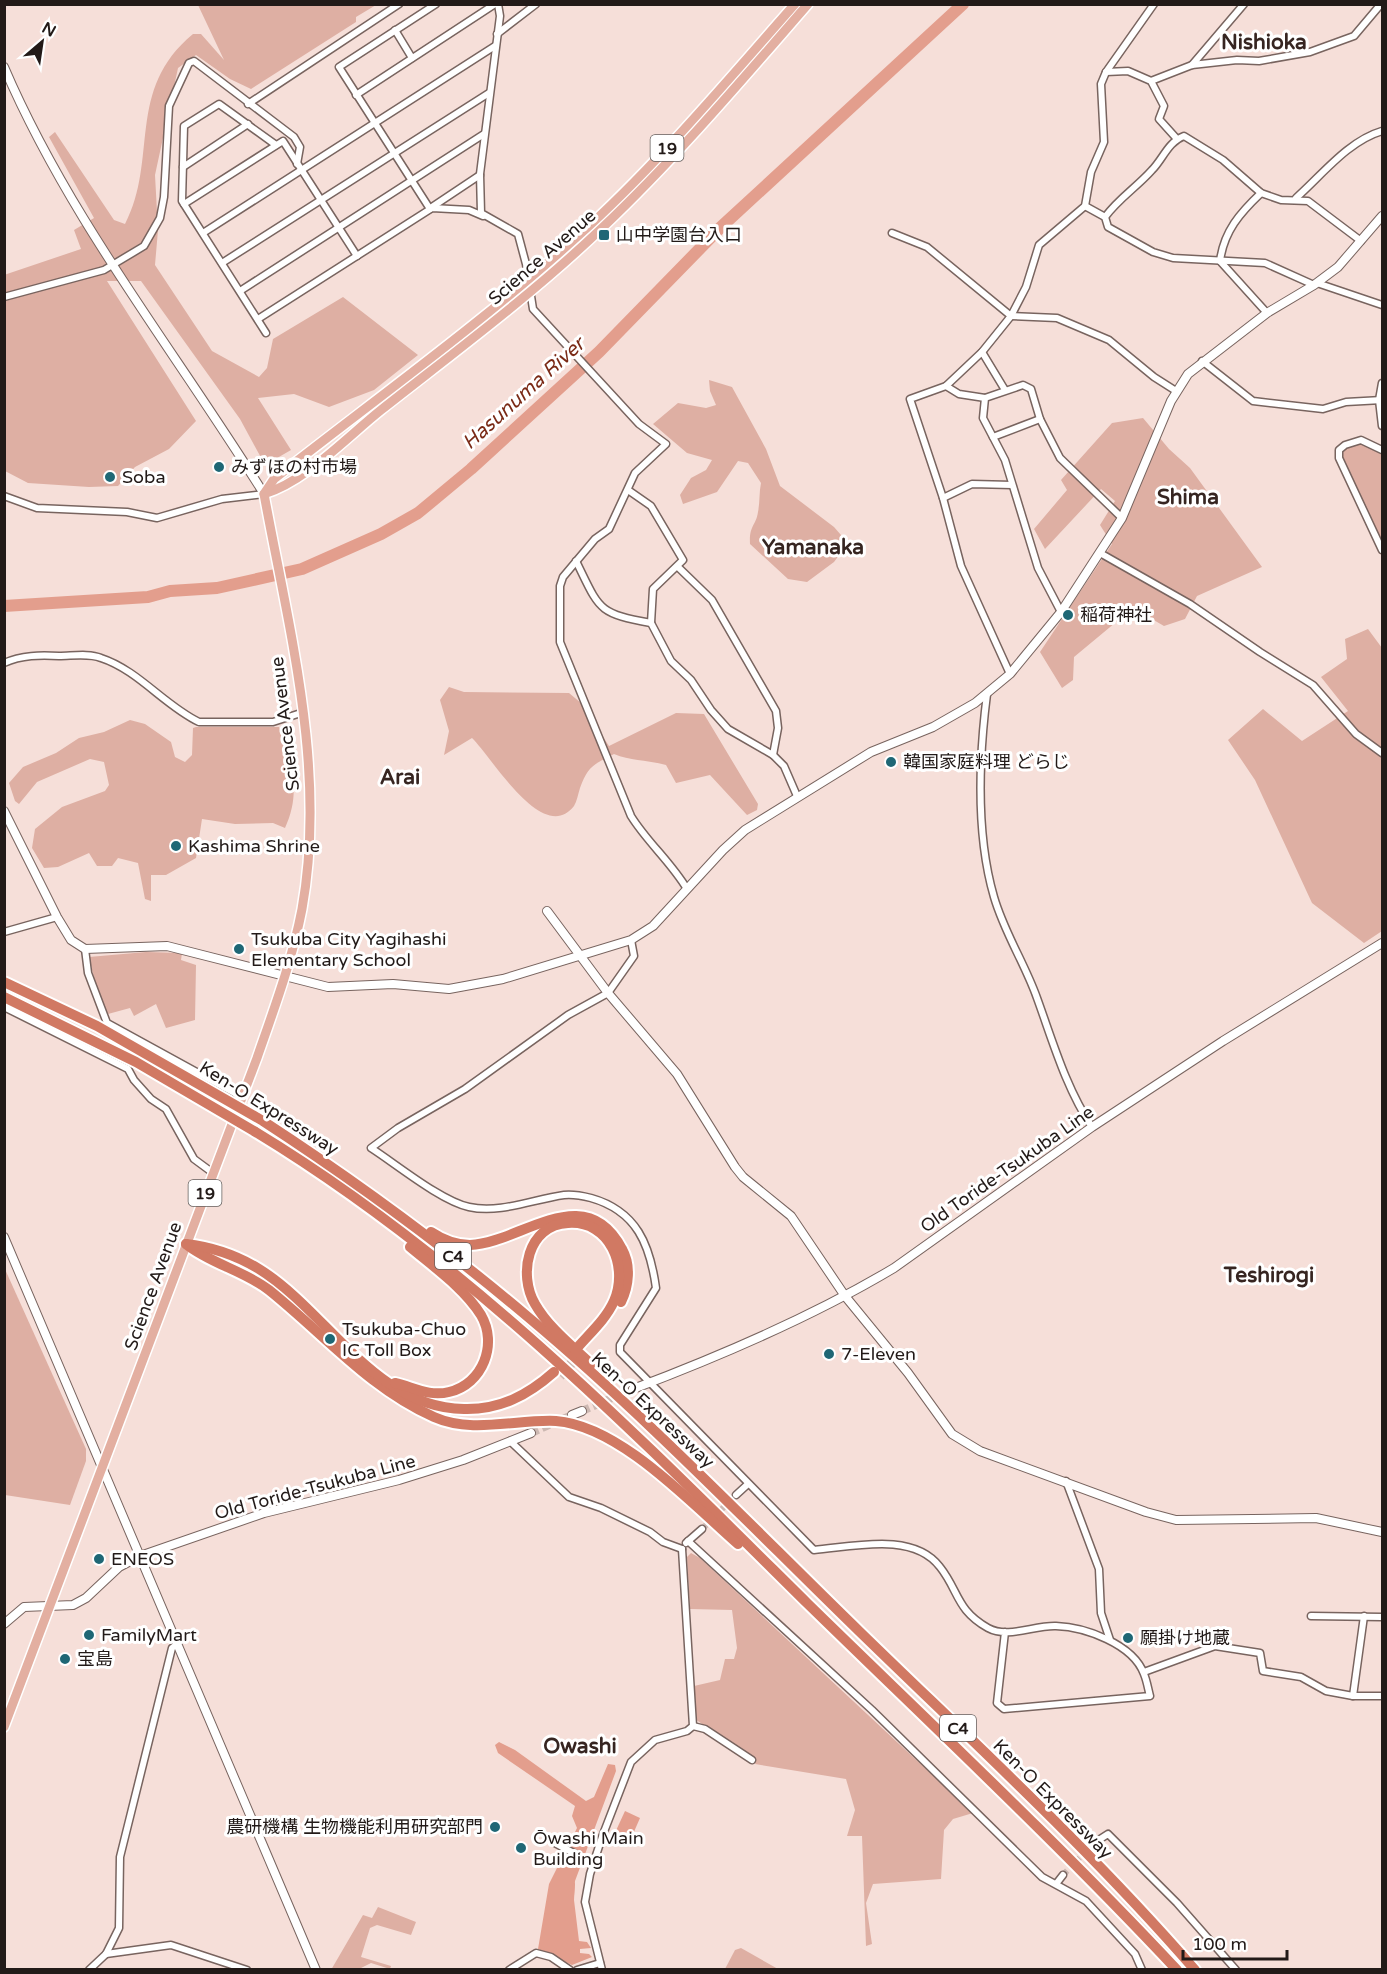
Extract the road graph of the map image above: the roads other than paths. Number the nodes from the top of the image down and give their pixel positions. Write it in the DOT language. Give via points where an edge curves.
graph roads {
  1 [pos="399,4"];
  2 [pos="436,4"];
  3 [pos="496,4"];
  4 [pos="536,4"];
  5 [pos="795,4"];
  6 [pos="808,4"];
  7 [pos="1154,4"];
  8 [pos="1244,4"];
  9 [pos="1381,4"];
  10 [pos="395,30"];
  11 [pos="497,34"];
  12 [pos="495,46"];
  13 [pos="412,58"];
  14 [pos="1192,65"];
  15 [pos="4,66"];
  16 [pos="1106,72"];
  17 [pos="1151,81"];
  18 [pos="489,93"];
  19 [pos="356,94"];
  20 [pos="248,104"];
  21 [pos="248,124"];
  22 [pos="375,124"];
  23 [pos="1383,130"];
  24 [pos="484,134"];
  25 [pos="1177,139"];
  26 [pos="276,145"];
  27 [pos="394,153"];
  28 [pos="297,164"];
  29 [pos="183,167"];
  30 [pos="302,170"];
  31 [pos="480,175"];
  32 [pos="411,181"];
  33 [pos="1261,193"];
  34 [pos="1296,198"];
  35 [pos="321,200"];
  36 [pos="184,204"];
  37 [pos="1085,206"];
  38 [pos="431,208"];
  39 [pos="483,216"];
  40 [pos="1383,216"];
  41 [pos="1105,217"];
  42 [pos="338,227"];
  43 [pos="891,233"];
  44 [pos="203,234"];
  45 [pos="1361,241"];
  46 [pos="357,256"];
  47 [pos="1220,261"];
  48 [pos="222,263"];
  49 [pos="112,266"];
  50 [pos="528,280"];
  51 [pos="1316,284"];
  52 [pos="240,291"];
  53 [pos="529,292"];
  54 [pos="4,297"];
  55 [pos="1383,305"];
  56 [pos="1267,313"];
  57 [pos="1011,316"];
  58 [pos="258,319"];
  59 [pos="266,333"];
  60 [pos="982,352"];
  61 [pos="1202,361"];
  62 [pos="1383,383"];
  63 [pos="946,386"];
  64 [pos="1005,390"];
  65 [pos="1176,391"];
  66 [pos="985,398"];
  67 [pos="1381,400"];
  68 [pos="1040,419"];
  69 [pos="1383,426"];
  70 [pos="993,436"];
  71 [pos="1382,446"];
  72 [pos="1012,485"];
  73 [pos="628,490"];
  74 [pos="264,494"];
  75 [pos="4,496"];
  76 [pos="943,498"];
  77 [pos="1122,519"];
  78 [pos="1383,550"];
  79 [pos="1100,553"];
  80 [pos="576,561"];
  81 [pos="678,567"];
  82 [pos="1061,612"];
  83 [pos="651,623"];
  84 [pos="4,663"];
  85 [pos="1010,674"];
  86 [pos="987,694"];
  87 [pos="303,712"];
  88 [pos="1383,753"];
  89 [pos="773,755"];
  90 [pos="797,796"];
  91 [pos="5,809"];
  92 [pos="687,890"];
  93 [pos="547,911"];
  94 [pos="57,917"];
  95 [pos="4,932"];
  96 [pos="631,939"];
  97 [pos="1383,943"];
  98 [pos="85,949"];
  99 [pos="581,956"];
  100 [pos="285,978"];
  101 [pos="4,982"];
  102 [pos="608,993"];
  103 [pos="4,997"];
  104 [pos="4,1006"];
  105 [pos="137,1038"];
  106 [pos="122,1065"];
  107 [pos="242,1097"];
  108 [pos="1092,1127"];
  109 [pos="309,1151"];
  110 [pos="213,1173"];
  111 [pos="389,1223"];
  112 [pos="4,1237"];
  113 [pos="186,1244"];
  114 [pos="845,1296"];
  115 [pos="388,1382"];
  116 [pos="652,1382"];
  117 [pos="633,1389"];
  118 [pos="582,1411"];
  119 [pos="427,1413"];
  120 [pos="573,1415"];
  121 [pos="531,1432"];
  122 [pos="510,1441"];
  123 [pos="102,1466"];
  124 [pos="1066,1481"];
  125 [pos="748,1484"];
  126 [pos="717,1492"];
  127 [pos="736,1495"];
  128 [pos="702,1529"];
  129 [pos="1383,1532"];
  130 [pos="688,1541"];
  131 [pos="682,1549"];
  132 [pos="140,1556"];
  133 [pos="809,1605"];
  134 [pos="50,1607"];
  135 [pos="1311,1616"];
  136 [pos="1364,1616"];
  137 [pos="1383,1617"];
  138 [pos="4,1624"];
  139 [pos="1005,1632"];
  140 [pos="1110,1640"];
  141 [pos="177,1644"];
  142 [pos="1144,1672"];
  143 [pos="1353,1696"];
  144 [pos="1383,1696"];
  145 [pos="8,1708"];
  146 [pos="693,1726"];
  147 [pos="4,1727"];
  148 [pos="752,1760"];
  149 [pos="555,1843"];
  150 [pos="1094,1843"];
  151 [pos="589,1862"];
  152 [pos="1063,1875"];
  153 [pos="1056,1884"];
  154 [pos="106,1954"];
  155 [pos="601,1966"];
  156 [pos="89,1970"];
  157 [pos="248,1970"];
  158 [pos="316,1970"];
  159 [pos="509,1970"];
  160 [pos="570,1970"];
  161 [pos="577,1970"];
  162 [pos="1142,1970"];
  163 [pos="1177,1970"];
  164 [pos="1195,1970"];
  165 [pos="1236,1970"];
  1 -- 20 [label="street"];
  2 -- 10 [label="street"];
  3 -- 11 [label="street"];
  3 -- 13 [label="street"];
  4 -- 11 [label="street"];
  5 -- 50 [label="main road, Science Avenue / 19" via="625,192"];
  6 -- 53 [label="main road, Science Avenue / 19" via="635,195"];
  7 -- 16 [label="street"];
  8 -- 14 [label="street"];
  9 -- 14 [label="street" via="1354,36 1310,52 1259,61"];
  10 -- 13 [label="street"];
  10 -- 19 [label="street" via="339,67"];
  11 -- 12 [label="street"];
  12 -- 18 [label="street"];
  12 -- 22 [label="street"];
  13 -- 19 [label="street"];
  14 -- 17 [label="street"];
  15 -- 49 [label="street" via="36,135"];
  16 -- 17 [label="street" via="1128,71"];
  16 -- 37 [label="street" via="1101,84 1104,142 1091,172"];
  17 -- 25 [label="street" via="1164,106 1159,119"];
  18 -- 24 [label="street"];
  18 -- 27 [label="street"];
  19 -- 22 [label="street"];
  20 -- 28 [label="street" via="297,141"];
  20 -- 49 [label="street" via="194,61 189,63 170,106 166,126 160,218 144,246"];
  21 -- 26 [label="street"];
  21 -- 29 [label="street"];
  21 -- 29 [label="street" via="219,104 184,126"];
  22 -- 27 [label="street"];
  22 -- 30 [label="street"];
  23 -- 34 [label="street" via="1348,151"];
  24 -- 31 [label="street"];
  24 -- 32 [label="street"];
  25 -- 33 [label="street" via="1184,136 1223,160"];
  25 -- 41 [label="street" via="1153,170"];
  26 -- 28 [label="street" via="283,141"];
  26 -- 36 [label="street"];
  27 -- 32 [label="street"];
  27 -- 35 [label="street"];
  28 -- 30 [label="street"];
  29 -- 36 [label="street"];
  30 -- 35 [label="street"];
  30 -- 44 [label="street"];
  31 -- 38 [label="street"];
  31 -- 39 [label="street"];
  32 -- 38 [label="street"];
  32 -- 42 [label="street"];
  33 -- 34 [label="street" via="1281,200"];
  33 -- 47 [label="street" via="1226,234"];
  34 -- 45 [label="street" via="1308,201"];
  35 -- 42 [label="street"];
  35 -- 48 [label="street"];
  36 -- 44 [label="street"];
  37 -- 41 [label="street"];
  37 -- 57 [label="street" via="1039,245 1026,287"];
  38 -- 39 [label="street" via="469,210"];
  38 -- 46 [label="street"];
  39 -- 50 [label="street" via="518,234"];
  40 -- 45 [label="street"];
  41 -- 47 [label="street" via="1108,227 1153,252 1173,258"];
  42 -- 46 [label="street"];
  42 -- 52 [label="street"];
  43 -- 57 [label="street" via="927,248"];
  44 -- 48 [label="street"];
  45 -- 51 [label="street"];
  46 -- 58 [label="street"];
  47 -- 51 [label="street" via="1265,263"];
  47 -- 56 [label="street"];
  48 -- 52 [label="street"];
  49 -- 54 [label="street"];
  49 -- 74 [label="street"];
  50 -- 53 [label="street"];
  50 -- 74 [label="main road, Science Avenue / 19" via="274,479"];
  51 -- 55 [label="street"];
  51 -- 56 [label="street"];
  52 -- 58 [label="street"];
  53 -- 73 [label="street" via="533,309 579,361 639,424 666,444 635,473"];
  53 -- 74 [label="main road, Science Avenue / 19" via="282,489"];
  56 -- 61 [label="street"];
  57 -- 60 [label="street"];
  57 -- 65 [label="street" via="1057,318 1109,340"];
  58 -- 59 [label="street"];
  60 -- 63 [label="street"];
  60 -- 64 [label="street"];
  61 -- 65 [label="street"];
  61 -- 67 [label="street" via="1253,401 1323,409 1346,402"];
  62 -- 67 [label="street"];
  63 -- 66 [label="street" via="959,394"];
  63 -- 76 [label="street" via="910,399"];
  64 -- 66 [label="street"];
  64 -- 68 [label="street" via="1023,385 1030,389"];
  65 -- 77 [label="street"];
  66 -- 70 [label="street" via="983,418"];
  67 -- 69 [label="street"];
  68 -- 70 [label="street"];
  68 -- 77 [label="street" via="1060,458"];
  70 -- 72 [label="street"];
  71 -- 78 [label="street" via="1361,440 1345,445 1339,450 1339,458"];
  72 -- 76 [label="street" via="972,484"];
  72 -- 82 [label="street" via="1038,568"];
  73 -- 80 [label="street" via="609,529"];
  73 -- 81 [label="street" via="651,506 662,521 683,560"];
  74 -- 75 [label="street" via="222,499 157,519 127,512 37,508"];
  74 -- 87 [label="main road, Science Avenue / 19"];
  76 -- 85 [label="street" via="961,566"];
  77 -- 79 [label="street"];
  79 -- 82 [label="street"];
  79 -- 88 [label="street" via="1190,604 1313,685 1356,734"];
  80 -- 83 [label="street" via="602,608 615,616"];
  80 -- 92 [label="street" via="560,586 560,642 631,816"];
  81 -- 83 [label="street" via="654,589"];
  81 -- 89 [label="street" via="712,600 776,711 778,728"];
  82 -- 85 [label="street"];
  83 -- 89 [label="street" via="671,661 691,680 728,729"];
  84 -- 87 [label="street" via="18,657 44,655 99,657 199,722 273,722"];
  85 -- 86 [label="street"];
  86 -- 90 [label="street" via="933,727 871,752"];
  86 -- 108 [label="street" via="980,747 985,842 994,898 1030,980 1075,1102"];
  87 -- 100 [label="main road, Science Avenue / 19" via="310,777 309,849 302,909"];
  89 -- 90 [label="street" via="784,766"];
  90 -- 92 [label="street" via="745,830"];
  91 -- 94 [label="street"];
  92 -- 96 [label="street" via="653,926"];
  93 -- 99 [label="street"];
  94 -- 95 [label="street"];
  94 -- 98 [label="street" via="71,940"];
  96 -- 99 [label="street"];
  96 -- 102 [label="street" via="634,956"];
  97 -- 108 [label="street, Old Toride-Tsukuba Line"];
  98 -- 100 [label="street" via="167,946"];
  98 -- 105 [label="street" via="88,973 104,1019"];
  99 -- 100 [label="street" via="476,986 449,989 393,984 328,987"];
  99 -- 102 [label="street"];
  100 -- 107 [label="main road, Science Avenue / 19"];
  101 -- 109 [label="highway, Ken-O Expressway / C4, bridge" via="97,1026"];
  102 -- 114 [label="street" via="677,1074 735,1167 791,1216"];
  102 -- 116 [label="street" via="568,1015 465,1089 371,1148 452,1201 470,1207 494,1208 567,1194 609,1203 625,1216 641,1234 652,1259 656,1288 620,1345 621,1352"];
  103 -- 111 [label="highway, Ken-O Expressway / C4, bridge" via="136,1062 254,1131"];
  104 -- 106 [label="street"];
  105 -- 106 [label="street"];
  105 -- 107 [label="street"];
  106 -- 110 [label="street" via="151,1099 166,1110 194,1159"];
  107 -- 110 [label="main road, Science Avenue / 19"];
  108 -- 114 [label="street, Old Toride-Tsukuba Line" via="894,1268"];
  109 -- 126 [label="highway, Ken-O Expressway / C4" via="462,1262 531,1319"];
  109 -- 126 [label="highway" via="452,1243 482,1244 558,1217 584,1217 598,1223 619,1242 626,1255 627,1283 613,1315 579,1350 613,1304 621,1277 614,1250 605,1238 580,1223 547,1230 533,1244 526,1276 534,1304 557,1331 680,1449"];
  110 -- 113 [label="main road, Science Avenue / 19"];
  111 -- 115 [label="highway" via="399,1238 472,1303 486,1327 488,1339 486,1360 461,1388 433,1393"];
  111 -- 133 [label="highway, Ken-O Expressway / C4" via="571,1372"];
  112 -- 123 [label="street"];
  113 -- 115 [label="highway" via="208,1246 260,1269"];
  113 -- 119 [label="highway" via="203,1257 241,1272 269,1290 363,1373"];
  113 -- 123 [label="main road, Science Avenue / 19"];
  114 -- 116 [label="street, Old Toride-Tsukuba Line" via="811,1315"];
  114 -- 124 [label="street" via="952,1434 980,1451"];
  115 -- 119 [label="highway" via="405,1394 439,1407 483,1409 527,1394 557,1374 524,1402 498,1412 472,1417"];
  116 -- 117 [label="street, Old Toride-Tsukuba Line"];
  116 -- 125 [label="street"];
  118 -- 120 [label="street"];
  119 -- 133 [label="highway" via="474,1425 558,1422 605,1435 650,1467"];
  121 -- 122 [label="street, Old Toride-Tsukuba Line"];
  122 -- 131 [label="street" via="569,1497 602,1508"];
  122 -- 132 [label="street, Old Toride-Tsukuba Line" via="464,1460 264,1513"];
  123 -- 132 [label="street"];
  123 -- 134 [label="main road, Science Avenue / 19"];
  124 -- 129 [label="street" via="1176,1520 1316,1518"];
  124 -- 140 [label="street" via="1099,1569 1101,1612"];
  125 -- 127 [label="street"];
  125 -- 139 [label="street" via="814,1550 898,1545 921,1552 940,1566 967,1611 989,1628"];
  126 -- 164 [label="highway, Ken-O Expressway / C4" via="1067,1836"];
  128 -- 130 [label="street"];
  130 -- 131 [label="street"];
  130 -- 153 [label="street" via="872,1710 1042,1877"];
  131 -- 146 [label="street"];
  132 -- 134 [label="street, Old Toride-Tsukuba Line" via="119,1567 80,1602"];
  132 -- 141 [label="street"];
  133 -- 163 [label="highway, Ken-O Expressway / C4"];
  134 -- 138 [label="street, Old Toride-Tsukuba Line" via="24,1607"];
  134 -- 145 [label="main road, Science Avenue / 19"];
  135 -- 136 [label="street"];
  136 -- 137 [label="street"];
  136 -- 143 [label="street"];
  139 -- 140 [label="street" via="1055,1626"];
  139 -- 142 [label="street" via="997,1703 1004,1709 1150,1696"];
  140 -- 142 [label="street" via="1119,1644"];
  141 -- 154 [label="street" via="172,1648 146,1744 120,1857 119,1928"];
  141 -- 158 [label="street"];
  142 -- 143 [label="street" via="1215,1646 1224,1647 1260,1653 1263,1671 1301,1677 1326,1691"];
  143 -- 144 [label="street"];
  145 -- 147 [label="main road, Science Avenue / 19"];
  146 -- 148 [label="street" via="705,1729"];
  146 -- 151 [label="street" via="655,1740 631,1762"];
  149 -- 151 [label="street"];
  150 -- 165 [label="street" via="1108,1834 1178,1903"];
  151 -- 155 [label="street" via="585,1902"];
  152 -- 153 [label="street"];
  153 -- 162 [label="street" via="1086,1901 1135,1953"];
  154 -- 156 [label="street"];
  154 -- 157 [label="street" via="171,1945"];
  155 -- 161 [label="street"];
  159 -- 160 [label="street" via="536,1953 551,1957"];
}
